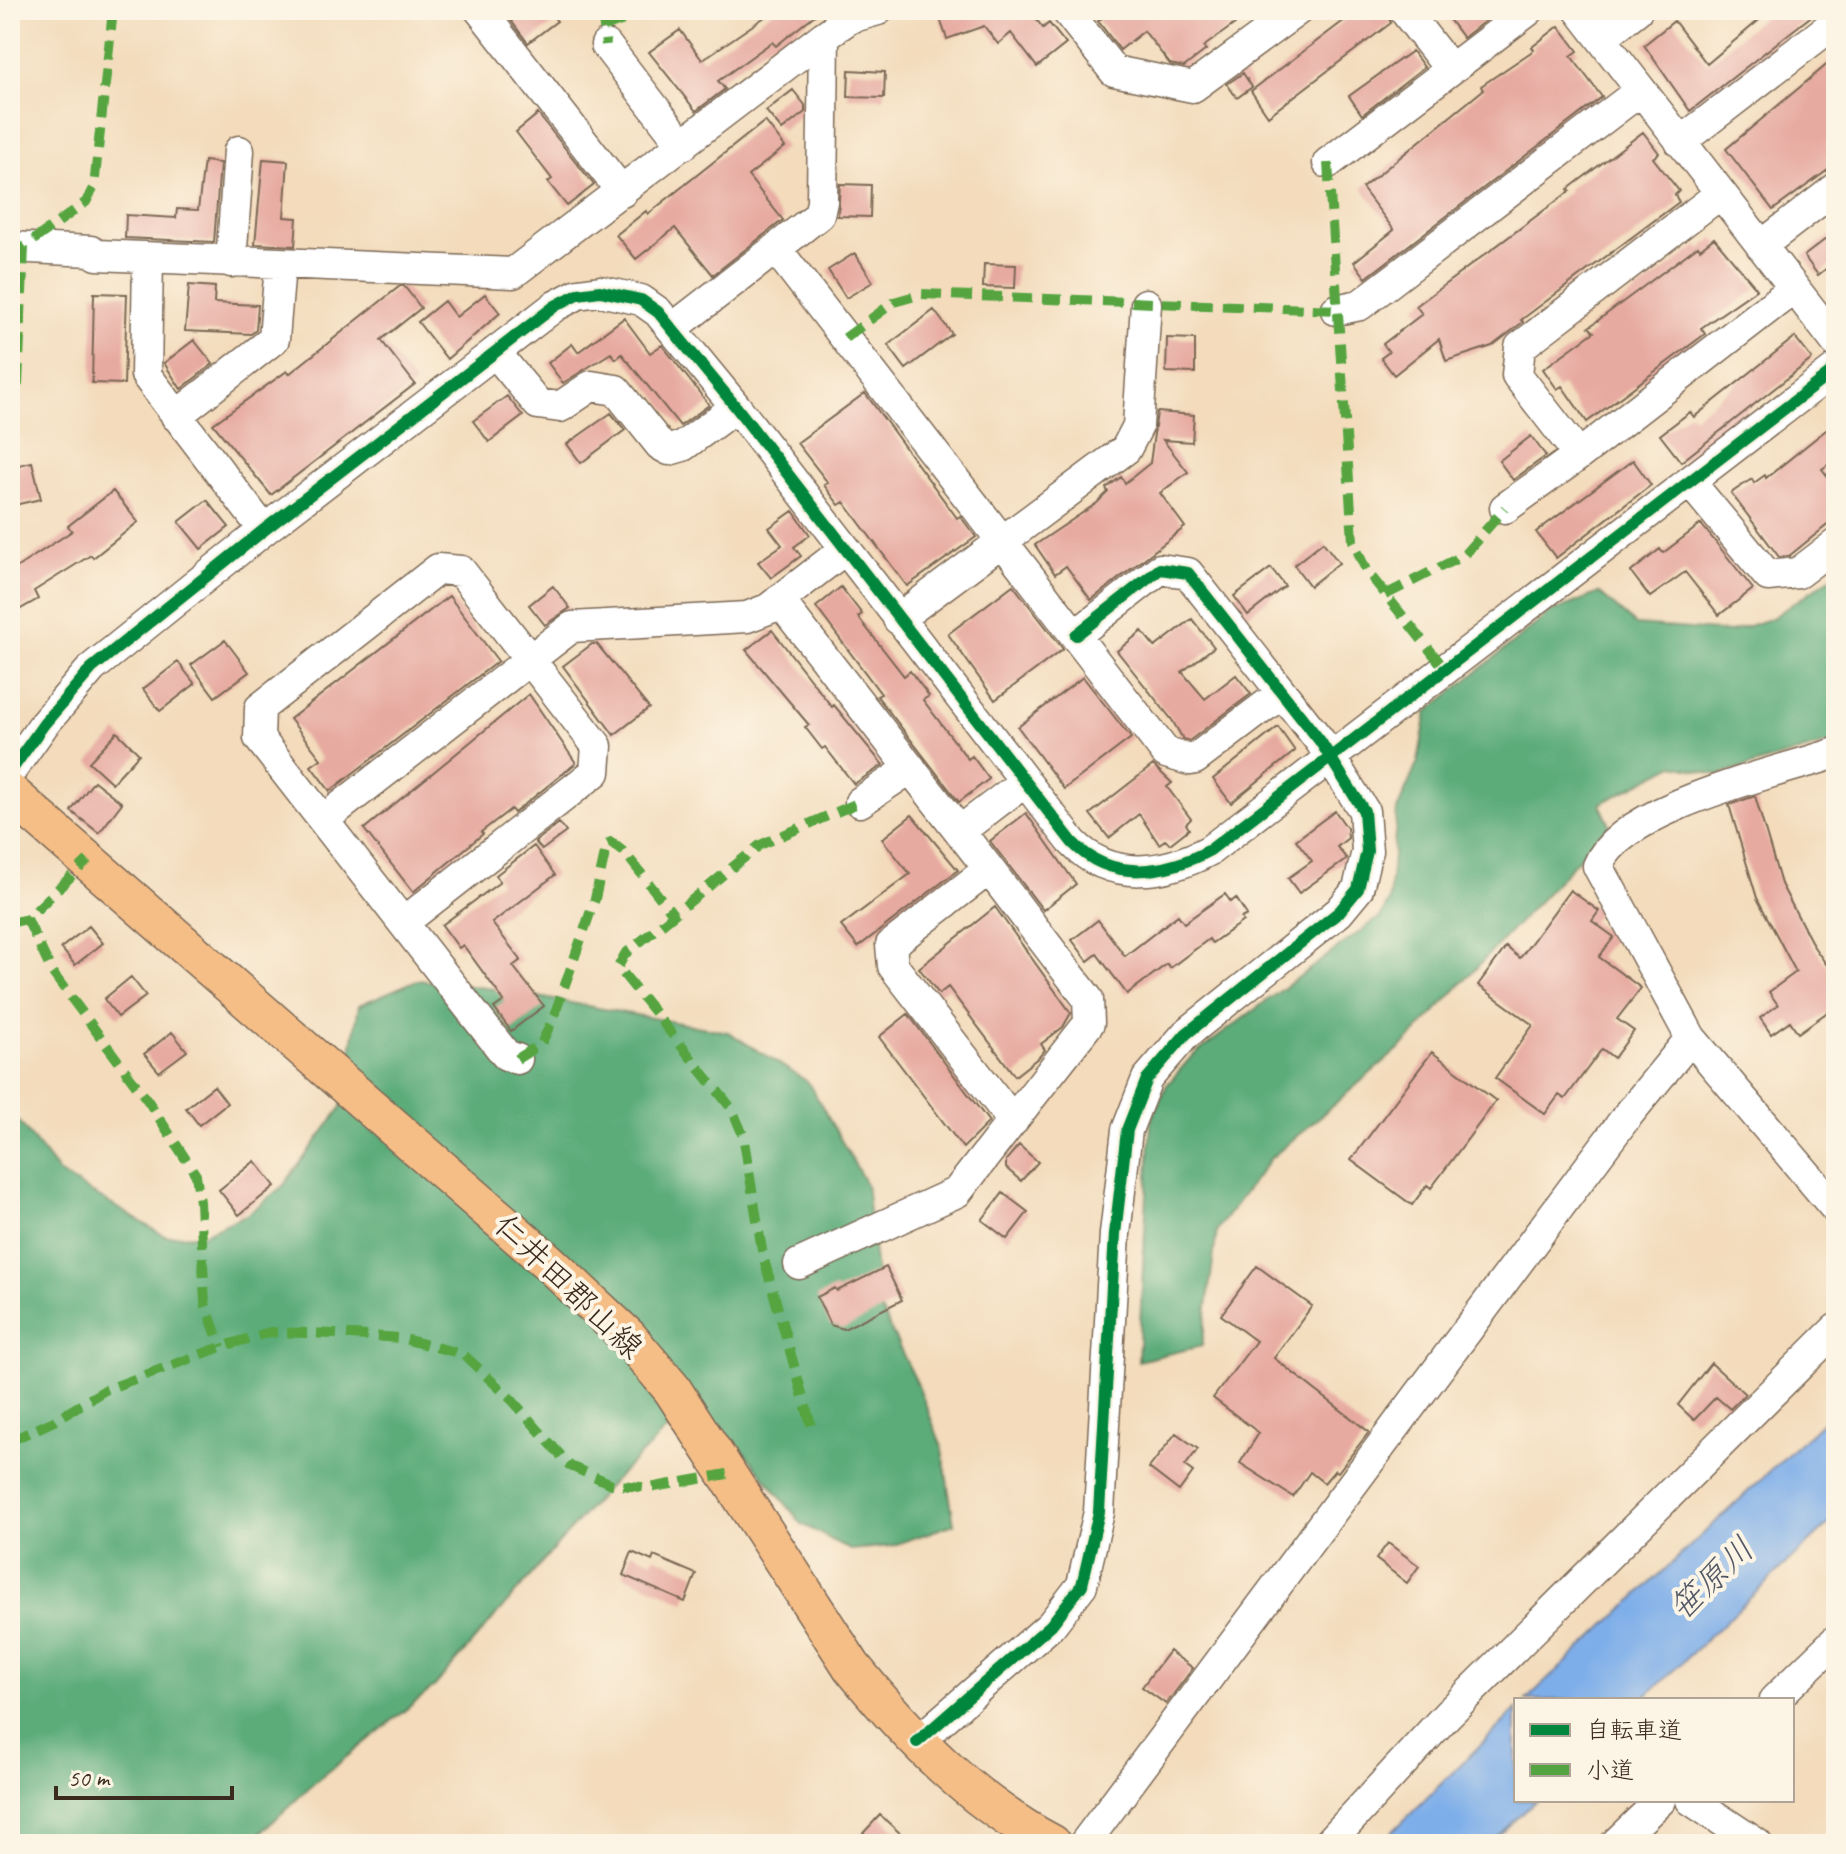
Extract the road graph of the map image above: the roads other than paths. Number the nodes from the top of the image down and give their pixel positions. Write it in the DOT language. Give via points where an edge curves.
graph roads {
  1 [pos="480,10"];
  2 [pos="878,10"];
  3 [pos="1067,10"];
  4 [pos="1298,10"];
  5 [pos="1404,10"];
  6 [pos="1529,10"];
  7 [pos="1579,10"];
  8 [pos="1637,10"];
  9 [pos="1836,22"];
  10 [pos="824,36"];
  11 [pos="1601,38"];
  12 [pos="606,45"];
  13 [pos="1450,69"];
  14 [pos="1641,90"];
  15 [pos="1680,142"];
  16 [pos="683,145"];
  17 [pos="239,151"];
  18 [pos="1328,163"];
  19 [pos="1836,188"];
  20 [pos="622,192"];
  21 [pos="1720,194"];
  22 [pos="1761,246"];
  23 [pos="10,247"];
  24 [pos="777,250"];
  25 [pos="148,258"];
  26 [pos="231,262"];
  27 [pos="280,265"];
  28 [pos="1793,289"];
  29 [pos="1146,304"];
  30 [pos="1336,310"];
  31 [pos="673,328"];
  32 [pos="1836,342"];
  33 [pos="495,352"];
  34 [pos="1836,369"];
  35 [pos="736,407"];
  36 [pos="176,416"];
  37 [pos="1579,455"];
  38 [pos="1690,482"];
  39 [pos="1505,508"];
  40 [pos="264,530"];
  41 [pos="1000,540"];
  42 [pos="1836,544"];
  43 [pos="844,550"];
  44 [pos="779,600"];
  45 [pos="898,619"];
  46 [pos="1076,635"];
  47 [pos="527,659"];
  48 [pos="1282,693"];
  49 [pos="1836,753"];
  50 [pos="1331,756"];
  51 [pos="911,768"];
  52 [pos="10,772"];
  53 [pos="1024,782"];
  54 [pos="10,793"];
  55 [pos="860,802"];
  56 [pos="323,820"];
  57 [pos="960,831"];
  58 [pos="989,869"];
  59 [pos="404,922"];
  60 [pos="1691,1038"];
  61 [pos="517,1059"];
  62 [pos="1013,1121"];
  63 [pos="1836,1209"];
  64 [pos="799,1264"];
  65 [pos="1836,1329"];
  66 [pos="1836,1640"];
  67 [pos="1776,1698"];
  68 [pos="917,1742"];
  69 [pos="1659,1802"];
  70 [pos="1694,1802"];
  71 [pos="1052,1844"];
  72 [pos="1084,1844"];
  73 [pos="1328,1844"];
  74 [pos="1615,1844"];
  75 [pos="1757,1844"];
  1 -- 20 [label="street"];
  2 -- 10 [label="street" via="850,18"];
  3 -- 4 [label="street" via="1114,71 1193,87"];
  5 -- 13 [label="street"];
  6 -- 13 [label="street"];
  7 -- 11 [label="street"];
  8 -- 11 [label="street"];
  9 -- 15 [label="street"];
  10 -- 16 [label="street"];
  10 -- 24 [label="street" via="822,208"];
  11 -- 14 [label="street"];
  12 -- 16 [label="street"];
  13 -- 18 [label="street"];
  14 -- 15 [label="street"];
  14 -- 30 [label="street" via="1360,305"];
  15 -- 21 [label="street"];
  16 -- 20 [label="street"];
  17 -- 26 [label="street"];
  19 -- 22 [label="street"];
  20 -- 27 [label="street" via="513,273"];
  21 -- 22 [label="street"];
  21 -- 37 [label="street" via="1520,347 1517,375"];
  22 -- 28 [label="street"];
  23 -- 25 [label="street"];
  24 -- 31 [label="street"];
  24 -- 41 [label="street"];
  25 -- 26 [label="street"];
  25 -- 36 [label="street" via="144,369"];
  26 -- 27 [label="street"];
  27 -- 36 [label="street" via="274,339"];
  28 -- 32 [label="street"];
  28 -- 37 [label="street"];
  29 -- 41 [label="street" via="1138,426 1126,449"];
  31 -- 33 [label="street" via="641,300 586,292 555,306"];
  31 -- 35 [label="street"];
  33 -- 35 [label="street" via="538,404 560,407 591,386 616,390 669,450 683,446"];
  33 -- 40 [label="street"];
  34 -- 38 [label="street"];
  35 -- 43 [label="street"];
  36 -- 40 [label="street"];
  37 -- 39 [label="street"];
  38 -- 42 [label="street" via="1768,576 1798,573"];
  38 -- 50 [label="street"];
  40 -- 52 [label="street" via="92,668"];
  41 -- 45 [label="street"];
  41 -- 46 [label="street"];
  43 -- 44 [label="street"];
  43 -- 45 [label="street"];
  44 -- 47 [label="street" via="747,617 577,625"];
  44 -- 51 [label="street"];
  45 -- 53 [label="street"];
  46 -- 48 [label="street" via="1166,753 1190,760"];
  46 -- 48 [label="street" via="1160,569 1188,573"];
  47 -- 56 [label="street"];
  47 -- 56 [label="street" via="461,571 438,569 260,708 259,738"];
  47 -- 59 [label="street" via="597,746 595,772"];
  48 -- 50 [label="street"];
  49 -- 60 [label="street" via="1740,781 1659,815 1626,832 1603,853 1598,866"];
  50 -- 53 [label="street" via="1210,850 1154,872 1112,867 1084,853"];
  50 -- 68 [label="street" via="1364,811 1367,851 1358,889 1339,912 1186,1034 1147,1079 1127,1130 1115,1234 1099,1512 1082,1585 1051,1625"];
  51 -- 55 [label="street"];
  51 -- 57 [label="street"];
  53 -- 57 [label="street"];
  54 -- 68 [label="main road, 仁井田郡山線" via="628,1337 672,1389 852,1667"];
  56 -- 59 [label="street"];
  57 -- 58 [label="street"];
  58 -- 62 [label="street" via="1088,999 1089,1023"];
  58 -- 62 [label="street" via="891,945 893,966"];
  59 -- 61 [label="street" via="506,1055"];
  60 -- 63 [label="street"];
  60 -- 72 [label="street" via="1627,1116"];
  62 -- 64 [label="street" via="957,1192"];
  65 -- 73 [label="street" via="1447,1715"];
  66 -- 67 [label="street"];
  68 -- 71 [label="main road, 仁井田郡山線" via="972,1791"];
  69 -- 74 [label="street"];
  70 -- 75 [label="street"];
}
